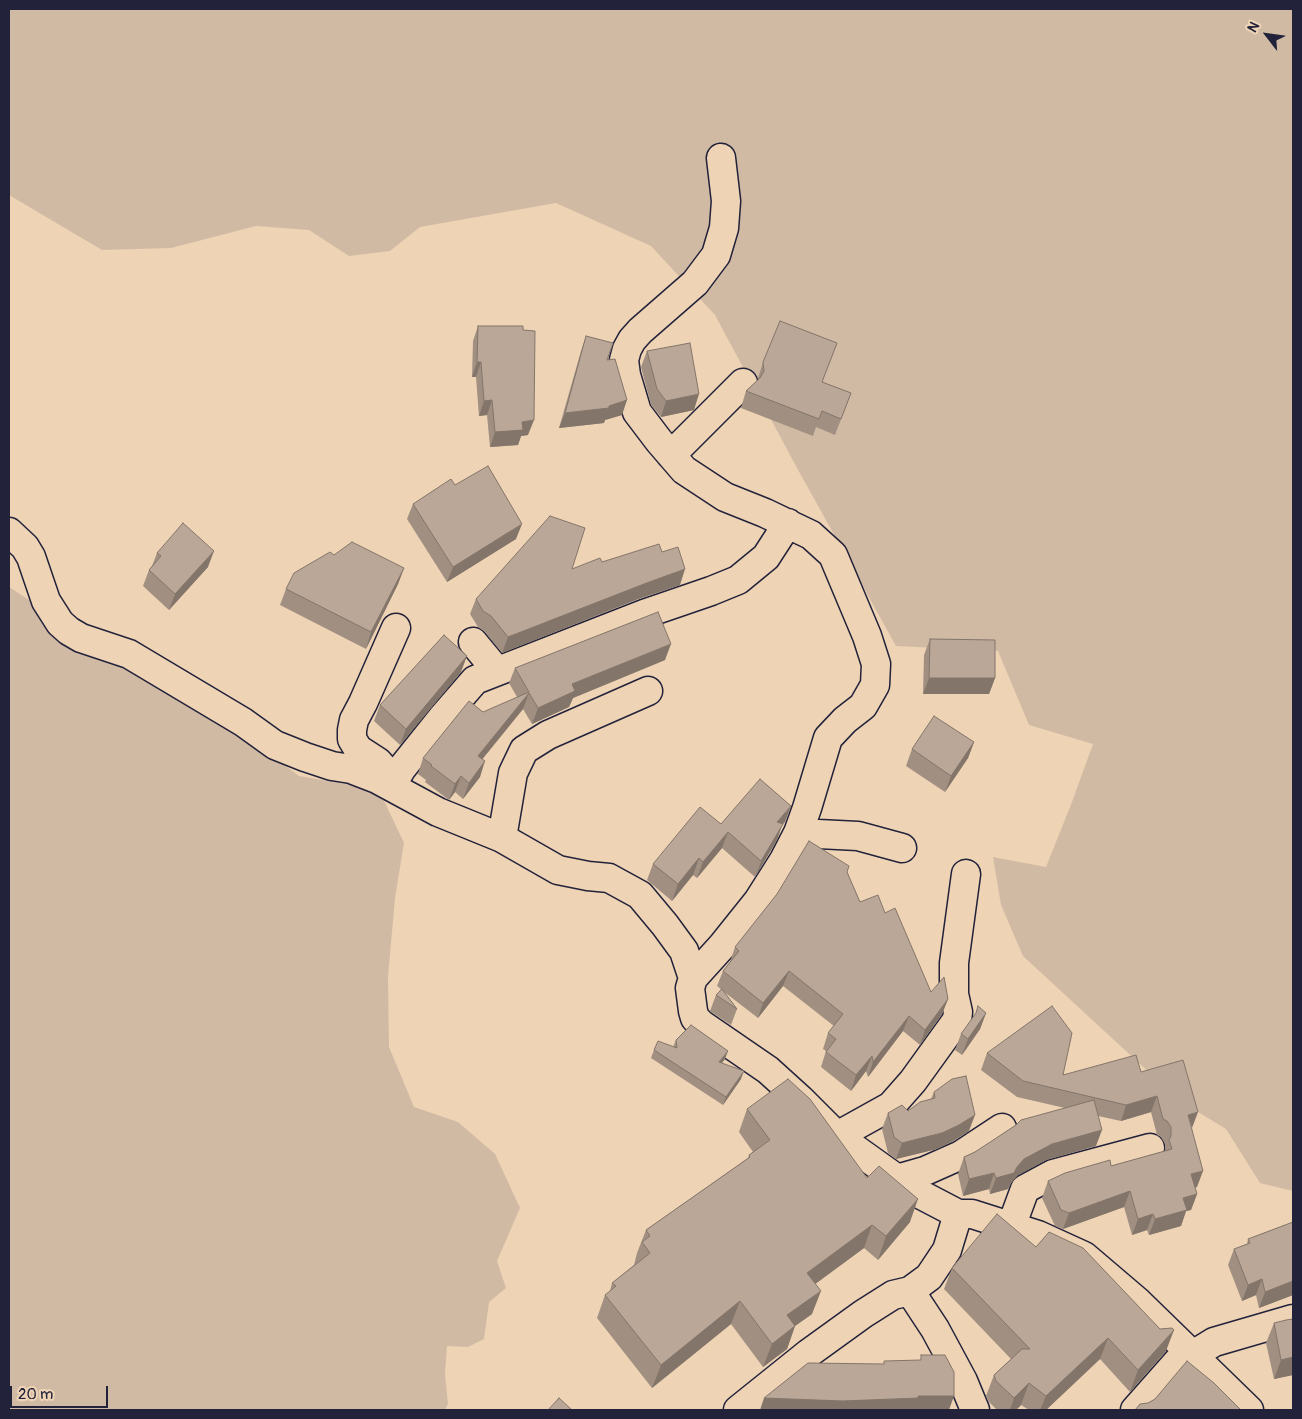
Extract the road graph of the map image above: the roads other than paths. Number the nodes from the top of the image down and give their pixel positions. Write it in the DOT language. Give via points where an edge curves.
graph roads {
  1 [pos="721,158"];
  2 [pos="743,383"];
  3 [pos="671,455"];
  4 [pos="788,523"];
  5 [pos="9,532"];
  6 [pos="396,628"];
  7 [pos="473,642"];
  8 [pos="497,671"];
  9 [pos="648,690"];
  10 [pos="393,783"];
  11 [pos="798,833"];
  12 [pos="502,838"];
  13 [pos="902,848"];
  14 [pos="966,874"];
  15 [pos="693,978"];
  16 [pos="1002,1128"];
  17 [pos="837,1136"];
  18 [pos="1150,1148"];
  19 [pos="898,1179"];
  20 [pos="958,1214"];
  21 [pos="1011,1227"];
  22 [pos="910,1292"];
  23 [pos="1293,1319"];
  24 [pos="1191,1352"];
  25 [pos="738,1410"];
  26 [pos="974,1410"];
  27 [pos="1135,1410"];
  28 [pos="1250,1410"];
  1 -- 3 [label="street" via="726,201 724,228 716,255 695,283 632,340 624,360 637,412"];
  2 -- 3 [label="street"];
  3 -- 4 [label="street" via="684,470 725,497"];
  4 -- 8 [label="street" via="766,557 738,580"];
  4 -- 11 [label="street" via="811,535 833,555 876,664 875,685 863,706 828,738"];
  5 -- 10 [label="street" via="25,547 46,601 69,631 80,638 129,654 276,745 332,766"];
  6 -- 10 [label="street" via="352,730 352,739 358,749 378,762"];
  7 -- 8 [label="street"];
  8 -- 10 [label="street" via="475,680"];
  9 -- 12 [label="street" via="548,734 524,750 513,773"];
  10 -- 12 [label="street" via="438,812"];
  11 -- 13 [label="street" via="858,836"];
  11 -- 15 [label="street" via="758,901"];
  12 -- 15 [label="street" via="558,870 609,878 640,896 684,950"];
  14 -- 17 [label="street" via="954,963 957,1020 891,1106"];
  15 -- 17 [label="street" via="690,1003 701,1024 768,1070"];
  16 -- 19 [label="street" via="961,1156"];
  17 -- 19 [label="street"];
  18 -- 21 [label="street" via="1052,1174 1025,1189"];
  19 -- 20 [label="street"];
  20 -- 21 [label="street" via="972,1214"];
  20 -- 22 [label="street" via="947,1250 929,1277"];
  21 -- 24 [label="street" via="1038,1235 1084,1256"];
  22 -- 25 [label="street" via="893,1295 863,1314"];
  22 -- 26 [label="street" via="936,1330 963,1381"];
  23 -- 24 [label="street"];
  24 -- 27 [label="street"];
  24 -- 28 [label="street"];
}
